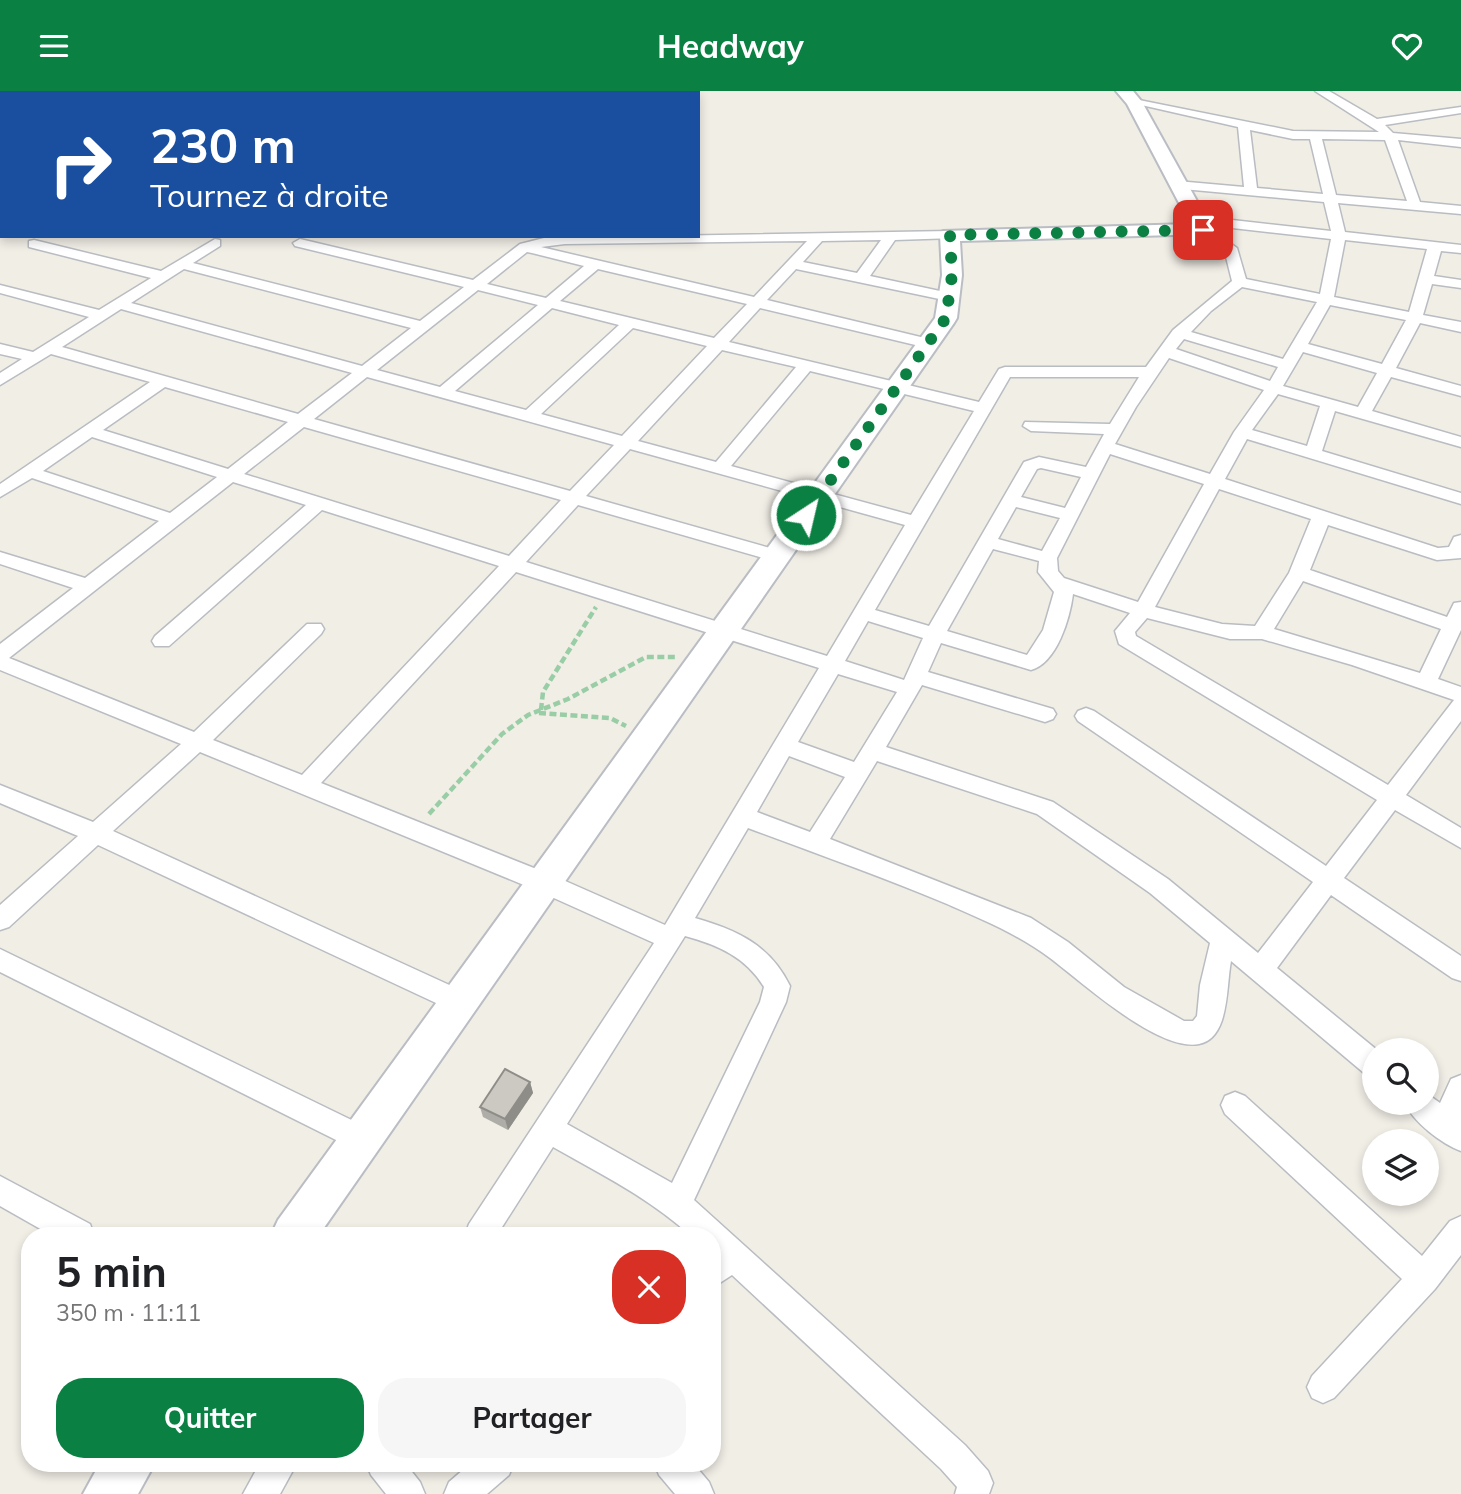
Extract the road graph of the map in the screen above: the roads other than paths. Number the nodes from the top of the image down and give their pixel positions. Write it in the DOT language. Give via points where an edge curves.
graph roads {
  1 [pos="1322,91"];
  2 [pos="1129,97"];
  3 [pos="1460,114"];
  4 [pos="1375,123"];
  5 [pos="1244,127"];
  6 [pos="1315,136"];
  7 [pos="1390,136"];
  8 [pos="1461,143"];
  9 [pos="1177,185"];
  10 [pos="1251,191"];
  11 [pos="1329,198"];
  12 [pos="1415,206"];
  13 [pos="1461,210"];
  14 [pos="1200,225"];
  15 [pos="950,235"];
  16 [pos="1339,235"];
  17 [pos="819,236"];
  18 [pos="891,236"];
  19 [pos="692,238"];
  20 [pos="700,238"];
  21 [pos="215,243"];
  22 [pos="300,243"];
  23 [pos="34,244"];
  24 [pos="1435,246"];
  25 [pos="525,247"];
  26 [pos="1461,249"];
  27 [pos="181,264"];
  28 [pos="595,264"];
  29 [pos="793,264"];
  30 [pos="162,277"];
  31 [pos="861,278"];
  32 [pos="1425,279"];
  33 [pos="1239,282"];
  34 [pos="1461,284"];
  35 [pos="476,285"];
  36 [pos="0,289"];
  37 [pos="949,297"];
  38 [pos="1326,299"];
  39 [pos="548,303"];
  40 [pos="757,303"];
  41 [pos="118,304"];
  42 [pos="100,315"];
  43 [pos="1415,318"];
  44 [pos="630,323"];
  45 [pos="423,326"];
  46 [pos="1461,327"];
  47 [pos="1178,333"];
  48 [pos="928,343"];
  49 [pos="719,344"];
  50 [pos="1298,346"];
  51 [pos="0,349"];
  52 [pos="1165,351"];
  53 [pos="41,353"];
  54 [pos="806,365"];
  55 [pos="1287,365"];
  56 [pos="365,371"];
  57 [pos="1388,371"];
  58 [pos="1148,372"];
  59 [pos="0,380"];
  60 [pos="163,381"];
  61 [pos="897,387"];
  62 [pos="1273,388"];
  63 [pos="1461,391"];
  64 [pos="444,392"];
  65 [pos="1329,404"];
  66 [pos="984,408"];
  67 [pos="1363,414"];
  68 [pos="529,416"];
  69 [pos="302,420"];
  70 [pos="1031,426"];
  71 [pos="1117,429"];
  72 [pos="90,431"];
  73 [pos="1242,432"];
  74 [pos="626,442"];
  75 [pos="1461,442"];
  76 [pos="1107,447"];
  77 [pos="1312,453"];
  78 [pos="720,468"];
  79 [pos="30,472"];
  80 [pos="1092,474"];
  81 [pos="230,475"];
  82 [pos="1214,482"];
  83 [pos="0,492"];
  84 [pos="820,495"];
  85 [pos="574,498"];
  86 [pos="1461,499"];
  87 [pos="1012,500"];
  88 [pos="319,503"];
  89 [pos="1071,515"];
  90 [pos="1322,516"];
  91 [pos="173,520"];
  92 [pos="916,522"];
  93 [pos="1461,541"];
  94 [pos="989,542"];
  95 [pos="777,556"];
  96 [pos="0,558"];
  97 [pos="1048,558"];
  98 [pos="512,564"];
  99 [pos="1298,573"];
  100 [pos="1057,582"];
  101 [pos="88,586"];
  102 [pos="1142,612"];
  103 [pos="862,613"];
  104 [pos="1457,617"];
  105 [pos="314,629"];
  106 [pos="724,631"];
  107 [pos="1262,632"];
  108 [pos="935,634"];
  109 [pos="162,641"];
  110 [pos="0,654"];
  111 [pos="0,662"];
  112 [pos="832,665"];
  113 [pos="913,683"];
  114 [pos="1426,683"];
  115 [pos="1461,695"];
  116 [pos="1461,706"];
  117 [pos="1045,714"];
  118 [pos="1086,716"];
  119 [pos="197,742"];
  120 [pos="784,746"];
  121 [pos="872,751"];
  122 [pos="859,773"];
  123 [pos="305,786"];
  124 [pos="0,794"];
  125 [pos="1392,798"];
  126 [pos="742,816"];
  127 [pos="96,834"];
  128 [pos="1461,839"];
  129 [pos="817,843"];
  130 [pos="1328,881"];
  131 [pos="545,883"];
  132 [pos="0,920"];
  133 [pos="674,931"];
  134 [pos="1224,939"];
  135 [pos="0,960"];
  136 [pos="1261,969"];
  137 [pos="1461,970"];
  138 [pos="460,1002"];
  139 [pos="1362,1054"];
  140 [pos="1461,1088"];
  141 [pos="1235,1105"];
  142 [pos="1434,1115"];
  143 [pos="548,1129"];
  144 [pos="1453,1131"];
  145 [pos="362,1139"];
  146 [pos="0,1190"];
  147 [pos="677,1204"];
  148 [pos="65,1227"];
  149 [pos="299,1227"];
  150 [pos="485,1227"];
  151 [pos="697,1227"];
  152 [pos="1461,1232"];
  153 [pos="721,1254"];
  154 [pos="1424,1278"];
  155 [pos="1323,1387"];
  156 [pos="124,1472"];
  157 [pos="274,1472"];
  158 [pos="390,1472"];
  159 [pos="487,1472"];
  160 [pos="679,1472"];
  161 [pos="108,1494"];
  162 [pos="260,1494"];
  163 [pos="408,1494"];
  164 [pos="461,1494"];
  165 [pos="698,1494"];
  166 [pos="972,1494"];
  1 -- 4 [label="street"];
  2 -- 5 [label="street"];
  2 -- 9 [label="street"];
  3 -- 4 [label="street"];
  4 -- 7 [label="street"];
  5 -- 6 [label="street"];
  5 -- 10 [label="street"];
  6 -- 7 [label="street"];
  6 -- 11 [label="street"];
  7 -- 8 [label="street"];
  7 -- 12 [label="street"];
  9 -- 10 [label="street"];
  9 -- 14 [label="street"];
  10 -- 11 [label="street"];
  11 -- 12 [label="street"];
  11 -- 16 [label="street"];
  12 -- 13 [label="street"];
  14 -- 15 [label="street"];
  14 -- 16 [label="street"];
  14 -- 33 [label="street" via="1231,251"];
  15 -- 18 [label="street"];
  15 -- 37 [label="street"];
  16 -- 24 [label="street"];
  16 -- 38 [label="street"];
  17 -- 18 [label="street"];
  17 -- 20 [label="street"];
  17 -- 29 [label="street"];
  18 -- 31 [label="street"];
  19 -- 25 [label="street" via="565,240"];
  21 -- 27 [label="street"];
  22 -- 35 [label="street"];
  23 -- 30 [label="street"];
  24 -- 26 [label="street"];
  24 -- 32 [label="street"];
  25 -- 28 [label="street"];
  25 -- 35 [label="street"];
  27 -- 30 [label="street"];
  27 -- 45 [label="street"];
  28 -- 39 [label="street"];
  28 -- 40 [label="street"];
  29 -- 31 [label="street"];
  29 -- 40 [label="street"];
  30 -- 41 [label="street"];
  31 -- 37 [label="street"];
  32 -- 34 [label="street"];
  32 -- 43 [label="street"];
  33 -- 38 [label="street"];
  33 -- 47 [label="street"];
  35 -- 39 [label="street"];
  35 -- 45 [label="street"];
  36 -- 42 [label="street"];
  37 -- 48 [label="street" via="946,318"];
  38 -- 43 [label="street"];
  38 -- 50 [label="street"];
  39 -- 44 [label="street"];
  39 -- 64 [label="street"];
  40 -- 48 [label="street"];
  40 -- 49 [label="street"];
  41 -- 42 [label="street"];
  41 -- 56 [label="street"];
  42 -- 53 [label="street"];
  43 -- 46 [label="street"];
  43 -- 57 [label="street"];
  44 -- 49 [label="street"];
  44 -- 68 [label="street"];
  45 -- 56 [label="street"];
  47 -- 52 [label="street"];
  47 -- 55 [label="street"];
  48 -- 61 [label="street"];
  49 -- 54 [label="street"];
  49 -- 74 [label="street"];
  50 -- 55 [label="street"];
  50 -- 57 [label="street"];
  51 -- 53 [label="street"];
  52 -- 58 [label="street"];
  52 -- 62 [label="street"];
  53 -- 59 [label="street"];
  53 -- 60 [label="street"];
  54 -- 61 [label="street"];
  54 -- 78 [label="street"];
  55 -- 62 [label="street"];
  56 -- 64 [label="street"];
  56 -- 69 [label="street"];
  57 -- 63 [label="street"];
  57 -- 67 [label="street"];
  58 -- 66 [label="street" via="1005,372"];
  58 -- 71 [label="street"];
  60 -- 69 [label="street"];
  60 -- 72 [label="street"];
  61 -- 66 [label="street"];
  61 -- 84 [label="street"];
  62 -- 65 [label="street"];
  62 -- 73 [label="street"];
  64 -- 68 [label="street"];
  65 -- 67 [label="street"];
  65 -- 77 [label="street"];
  66 -- 92 [label="street"];
  67 -- 75 [label="street"];
  68 -- 74 [label="street"];
  69 -- 81 [label="street"];
  69 -- 85 [label="street"];
  70 -- 71 [label="street"];
  71 -- 76 [label="street"];
  72 -- 79 [label="street"];
  72 -- 81 [label="street"];
  73 -- 77 [label="street"];
  73 -- 82 [label="street"];
  74 -- 78 [label="street"];
  74 -- 85 [label="street"];
  76 -- 80 [label="street"];
  76 -- 82 [label="street"];
  77 -- 86 [label="street"];
  78 -- 84 [label="street"];
  79 -- 83 [label="street"];
  79 -- 91 [label="street"];
  80 -- 87 [label="street" via="1033,464"];
  80 -- 89 [label="street"];
  81 -- 88 [label="street"];
  81 -- 91 [label="street"];
  82 -- 90 [label="street"];
  82 -- 102 [label="street"];
  84 -- 92 [label="street"];
  84 -- 95 [label="street"];
  85 -- 95 [label="street"];
  85 -- 98 [label="street"];
  87 -- 89 [label="street"];
  87 -- 94 [label="street"];
  88 -- 98 [label="street"];
  88 -- 109 [label="street"];
  89 -- 97 [label="street"];
  90 -- 93 [label="street" via="1437,554 1456,552"];
  90 -- 99 [label="street"];
  91 -- 101 [label="street"];
  92 -- 103 [label="street"];
  94 -- 97 [label="street"];
  94 -- 108 [label="street"];
  95 -- 106 [label="street"];
  96 -- 101 [label="street"];
  97 -- 100 [label="street" via="1048,572"];
  98 -- 106 [label="street"];
  98 -- 123 [label="street"];
  99 -- 104 [label="street"];
  99 -- 107 [label="street"];
  100 -- 102 [label="street"];
  100 -- 108 [label="street" via="1064,591 1058,621 1031,663"];
  101 -- 110 [label="street"];
  102 -- 107 [label="street" via="1232,633"];
  102 -- 125 [label="street" via="1125,631 1132,644"];
  103 -- 108 [label="street"];
  103 -- 112 [label="street"];
  104 -- 114 [label="street"];
  105 -- 119 [label="street"];
  106 -- 112 [label="street"];
  106 -- 131 [label="street"];
  107 -- 114 [label="street"];
  108 -- 113 [label="street"];
  111 -- 119 [label="street"];
  112 -- 113 [label="street"];
  112 -- 120 [label="street"];
  113 -- 117 [label="street"];
  113 -- 121 [label="street"];
  114 -- 115 [label="street"];
  116 -- 125 [label="street"];
  118 -- 130 [label="street"];
  119 -- 123 [label="street"];
  119 -- 127 [label="street"];
  120 -- 122 [label="street"];
  120 -- 126 [label="street"];
  121 -- 122 [label="street"];
  121 -- 134 [label="street" via="1045,808 1159,886"];
  122 -- 129 [label="street"];
  123 -- 131 [label="street"];
  124 -- 127 [label="street"];
  125 -- 128 [label="street"];
  125 -- 130 [label="street"];
  126 -- 129 [label="street"];
  126 -- 133 [label="street"];
  127 -- 132 [label="street"];
  127 -- 138 [label="street"];
  129 -- 134 [label="street" via="1022,925 1115,995 1181,1033 1199,1032 1210,1021"];
  130 -- 136 [label="street"];
  130 -- 137 [label="street"];
  131 -- 133 [label="street"];
  131 -- 138 [label="street"];
  133 -- 143 [label="street"];
  133 -- 147 [label="street" via="728,937 768,968 777,986 774,1003"];
  134 -- 136 [label="street"];
  135 -- 145 [label="street"];
  136 -- 139 [label="street"];
  138 -- 145 [label="street"];
  140 -- 144 [label="street"];
  141 -- 154 [label="street"];
  142 -- 144 [label="street"];
  143 -- 147 [label="street"];
  143 -- 150 [label="street"];
  145 -- 149 [label="street"];
  146 -- 148 [label="street"];
  147 -- 151 [label="street"];
  152 -- 154 [label="street"];
  153 -- 166 [label="street" via="953,1457 976,1483"];
  154 -- 155 [label="street"];
  156 -- 161 [label="street"];
  157 -- 162 [label="street"];
  158 -- 163 [label="street"];
  159 -- 164 [label="street"];
  160 -- 165 [label="street"];
}
